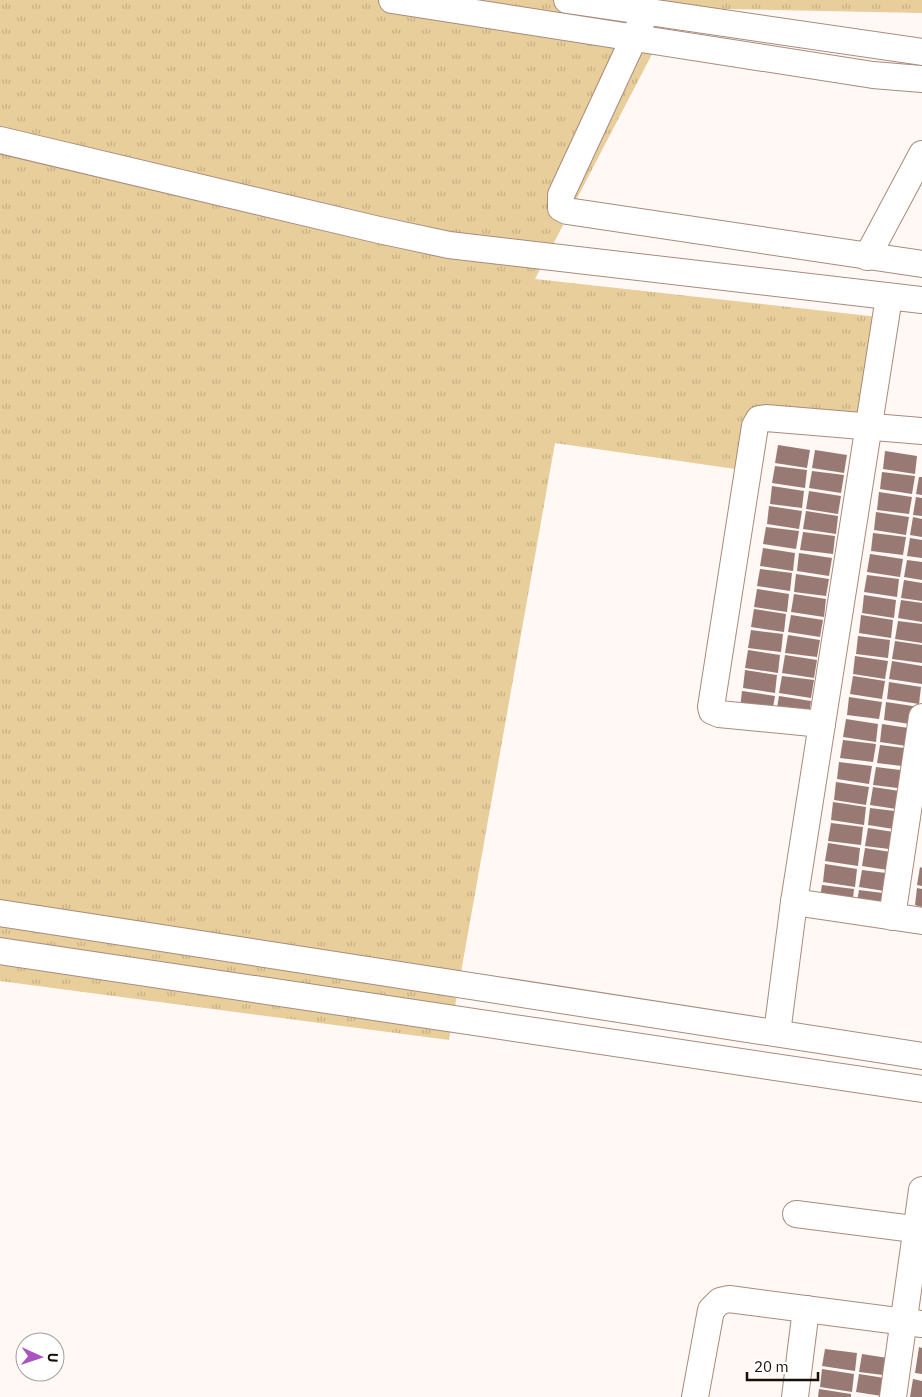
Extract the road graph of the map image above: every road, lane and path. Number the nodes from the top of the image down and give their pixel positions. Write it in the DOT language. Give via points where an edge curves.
graph roads {
  1 [pos="392,0"];
  2 [pos="567,0"];
  3 [pos="430,2"];
  4 [pos="646,12"];
  5 [pos="635,37"];
  6 [pos="922,52"];
  7 [pos="922,79"];
  8 [pos="0,140"];
  9 [pos="922,154"];
  10 [pos="867,257"];
  11 [pos="922,264"];
  12 [pos="889,297"];
  13 [pos="922,300"];
  14 [pos="869,425"];
  15 [pos="922,431"];
  16 [pos="922,717"];
  17 [pos="822,724"];
  18 [pos="794,902"];
  19 [pos="0,913"];
  20 [pos="892,917"];
  21 [pos="922,922"];
  22 [pos="0,951"];
  23 [pos="777,1033"];
  24 [pos="922,1056"];
  25 [pos="922,1089"];
  26 [pos="922,1190"];
  27 [pos="796,1214"];
  28 [pos="919,1229"];
  29 [pos="806,1309"];
  30 [pos="913,1322"];
  31 [pos="695,1397"];
  32 [pos="795,1397"];
  33 [pos="893,1397"];
  1 -- 3 [label="street"];
  2 -- 4 [label="street"];
  3 -- 5 [label="street"];
  4 -- 5 [label="street"];
  4 -- 6 [label="street"];
  5 -- 7 [label="street" via="873,75"];
  5 -- 10 [label="street" via="561,195 562,208"];
  8 -- 12 [label="street" via="440,243"];
  9 -- 10 [label="street"];
  10 -- 11 [label="street"];
  12 -- 13 [label="street"];
  12 -- 14 [label="street"];
  14 -- 15 [label="street"];
  14 -- 17 [label="street"];
  14 -- 17 [label="street" via="759,419 752,445 712,712"];
  16 -- 20 [label="street"];
  17 -- 18 [label="street"];
  18 -- 20 [label="street"];
  18 -- 23 [label="street"];
  19 -- 23 [label="street"];
  20 -- 21 [label="street"];
  22 -- 25 [label="street"];
  23 -- 24 [label="street"];
  26 -- 28 [label="street"];
  27 -- 28 [label="street"];
  28 -- 30 [label="street"];
  29 -- 30 [label="street"];
  29 -- 31 [label="street" via="729,1299 720,1301 711,1310"];
  29 -- 32 [label="street"];
  30 -- 33 [label="street"];
}
